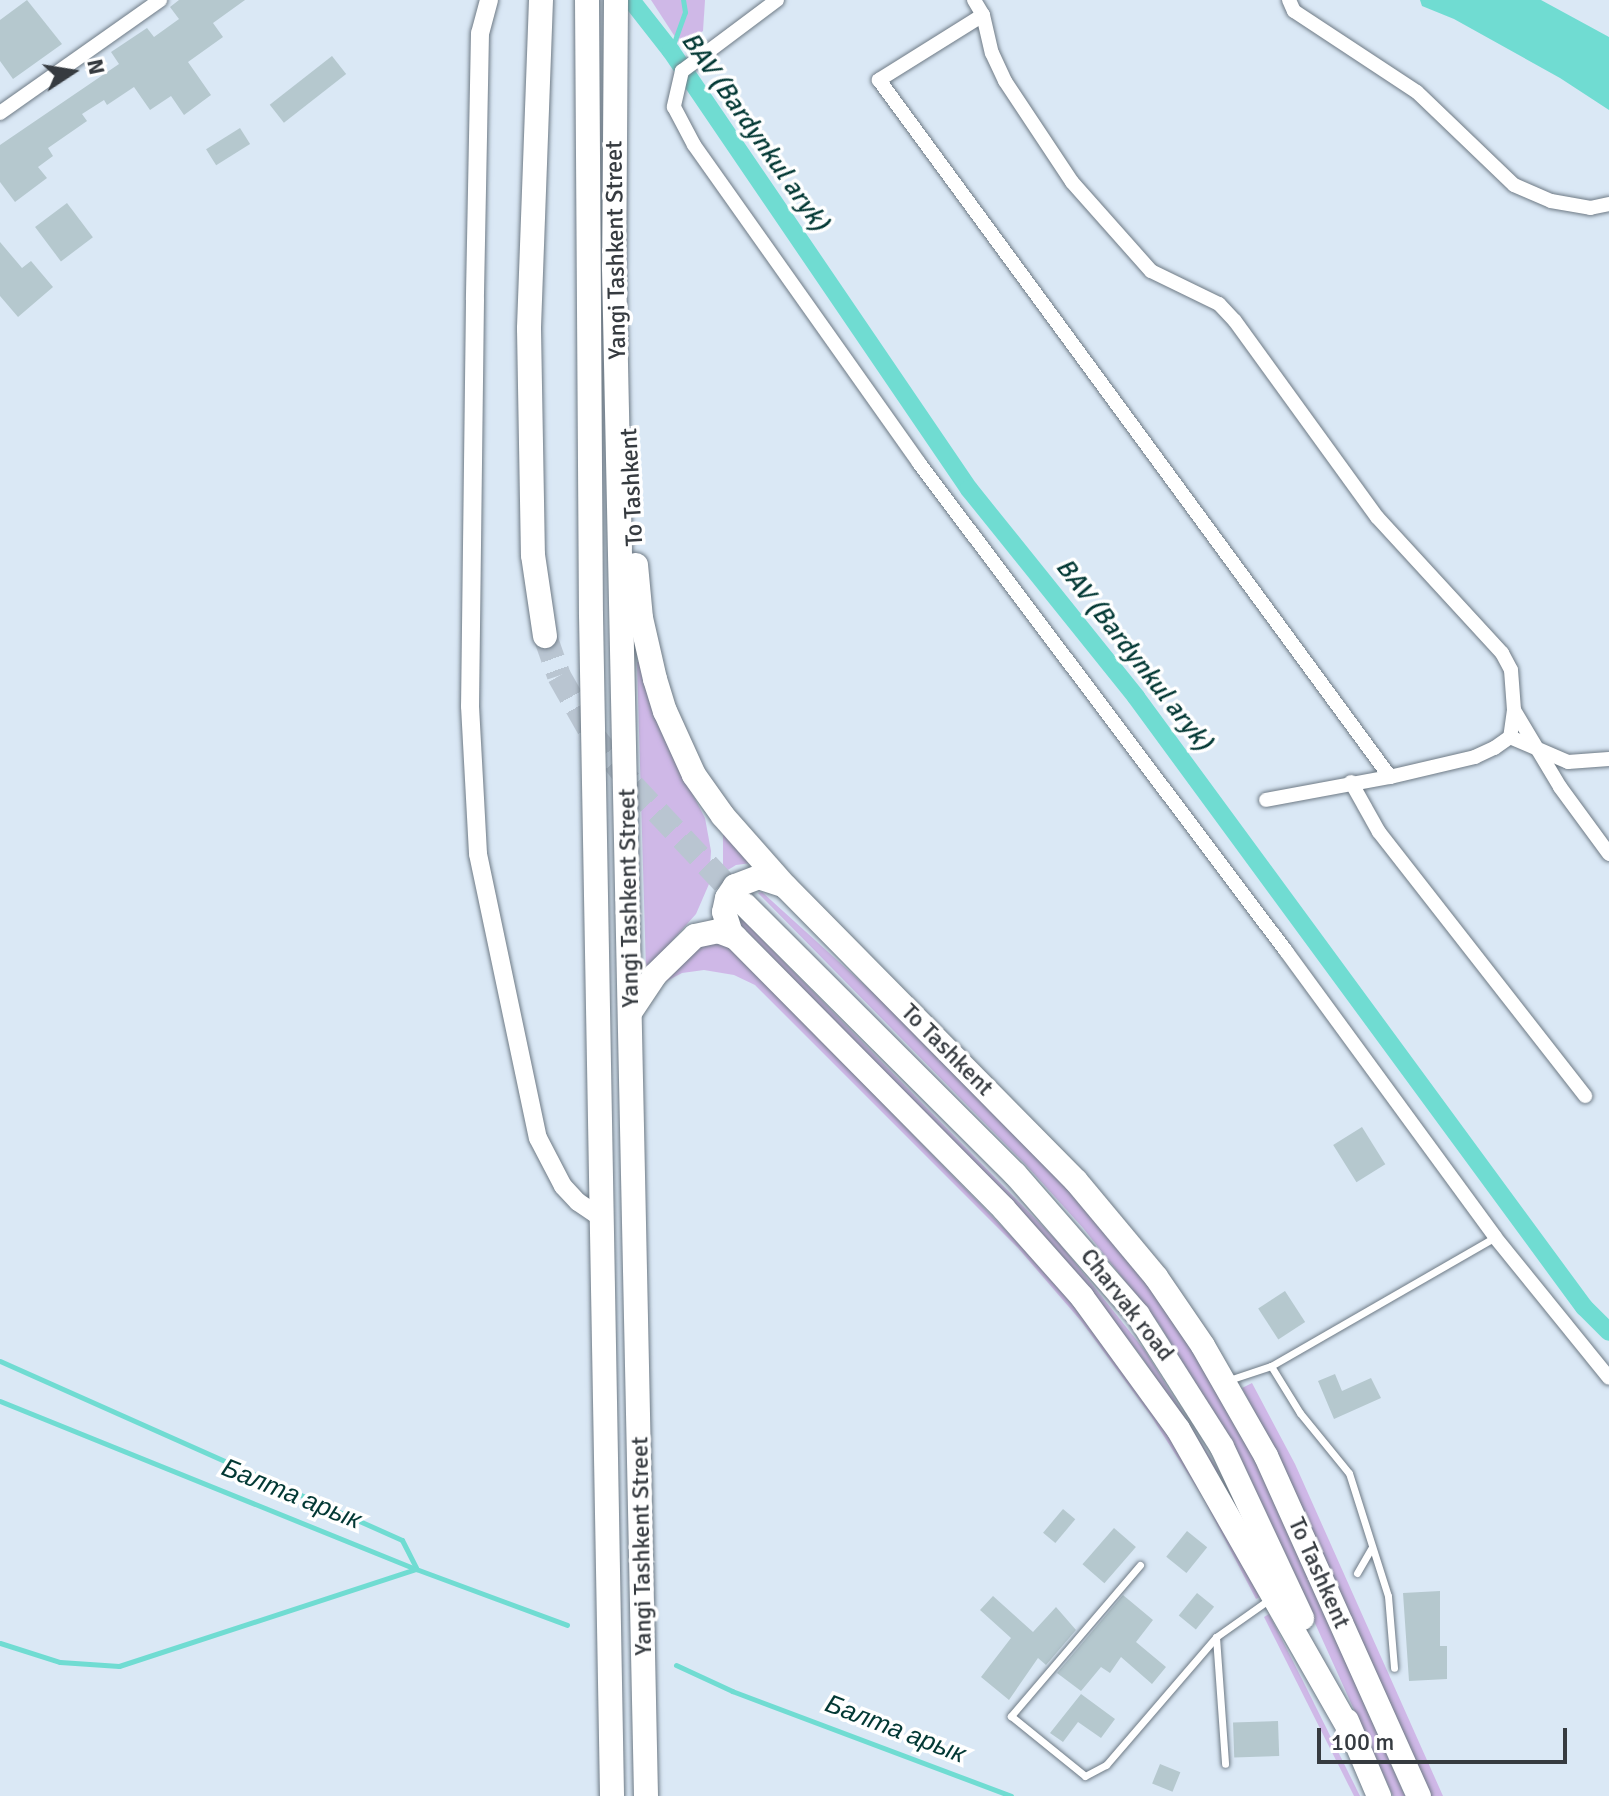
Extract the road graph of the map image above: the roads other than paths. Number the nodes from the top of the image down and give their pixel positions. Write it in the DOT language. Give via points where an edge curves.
graph roads {
  1 [pos="160,0"];
  2 [pos="489,0"];
  3 [pos="541,0"];
  4 [pos="587,0"];
  5 [pos="777,0"];
  6 [pos="974,0"];
  7 [pos="1289,0"];
  8 [pos="616,6"];
  9 [pos="983,15"];
  10 [pos="0,113"];
  11 [pos="1609,204"];
  12 [pos="614,268"];
  13 [pos="545,636"];
  14 [pos="1514,710"];
  15 [pos="1510,737"];
  16 [pos="1543,753"];
  17 [pos="1609,759"];
  18 [pos="1390,777"];
  19 [pos="1351,782"];
  20 [pos="1266,800"];
  21 [pos="1609,854"];
  22 [pos="785,886"];
  23 [pos="745,905"];
  24 [pos="736,938"];
  25 [pos="631,1011"];
  26 [pos="1585,1096"];
  27 [pos="602,1218"];
  28 [pos="1495,1237"];
  29 [pos="1271,1366"];
  30 [pos="1607,1378"];
  31 [pos="1225,1382"];
  32 [pos="1371,1549"];
  33 [pos="1140,1565"];
  34 [pos="1357,1573"];
  35 [pos="1281,1592"];
  36 [pos="1216,1637"];
  37 [pos="1394,1668"];
  38 [pos="1225,1764"];
  39 [pos="612,1796"];
  40 [pos="646,1796"];
  41 [pos="1379,1796"];
  42 [pos="1419,1796"];
  1 -- 10 [label="street"];
  2 -- 27 [label="street" via="480,33 475,285 470,706 478,854 538,1138 563,1186"];
  3 -- 13 [label="highway" via="529,329 533,555"];
  4 -- 27 [label="highway, Yangi Tashkent Street" via="586,266"];
  5 -- 28 [label="street" via="682,71 675,89 677,116 919,463"];
  6 -- 9 [label="street"];
  7 -- 11 [label="street" via="1294,11 1417,92 1514,185 1551,201 1590,208"];
  8 -- 12 [label="highway, Yangi Tashkent Street"];
  9 -- 14 [label="street" via="1005,81 1072,182 1151,271 1219,304 1235,321 1377,517 1507,661"];
  9 -- 18 [label="street" via="879,80"];
  12 -- 22 [label="highway, To Tashkent" via="638,589 655,679 694,775"];
  12 -- 25 [label="highway, Yangi Tashkent Street"];
  14 -- 15 [label="street"];
  14 -- 16 [label="street"];
  15 -- 16 [label="street"];
  15 -- 18 [label="street" via="1475,757"];
  16 -- 17 [label="street" via="1568,762"];
  16 -- 21 [label="street" via="1560,787"];
  18 -- 19 [label="street"];
  19 -- 20 [label="street"];
  19 -- 26 [label="street" via="1379,832"];
  22 -- 24 [label="highway" via="759,877 735,886 724,912"];
  22 -- 31 [label="highway, To Tashkent" via="1094,1201 1156,1277"];
  23 -- 35 [label="highway, Charvak road" via="1015,1174 1138,1315 1222,1447"];
  24 -- 25 [label="highway" via="718,931 695,936 655,975"];
  24 -- 35 [label="highway" via="1004,1209 1082,1297 1178,1429"];
  25 -- 40 [label="highway, Yangi Tashkent Street"];
  27 -- 39 [label="highway, Yangi Tashkent Street"];
  28 -- 29 [label="lane"];
  28 -- 30 [label="street"];
  29 -- 31 [label="lane"];
  29 -- 32 [label="lane" via="1300,1413 1349,1473"];
  31 -- 42 [label="highway, To Tashkent" via="1284,1494"];
  32 -- 34 [label="lane"];
  32 -- 37 [label="lane" via="1388,1596"];
  33 -- 36 [label="lane" via="1011,1716 1085,1776 1106,1765"];
  35 -- 36 [label="lane"];
  35 -- 41 [label="highway, Charvak road"];
  36 -- 38 [label="lane"];
}
